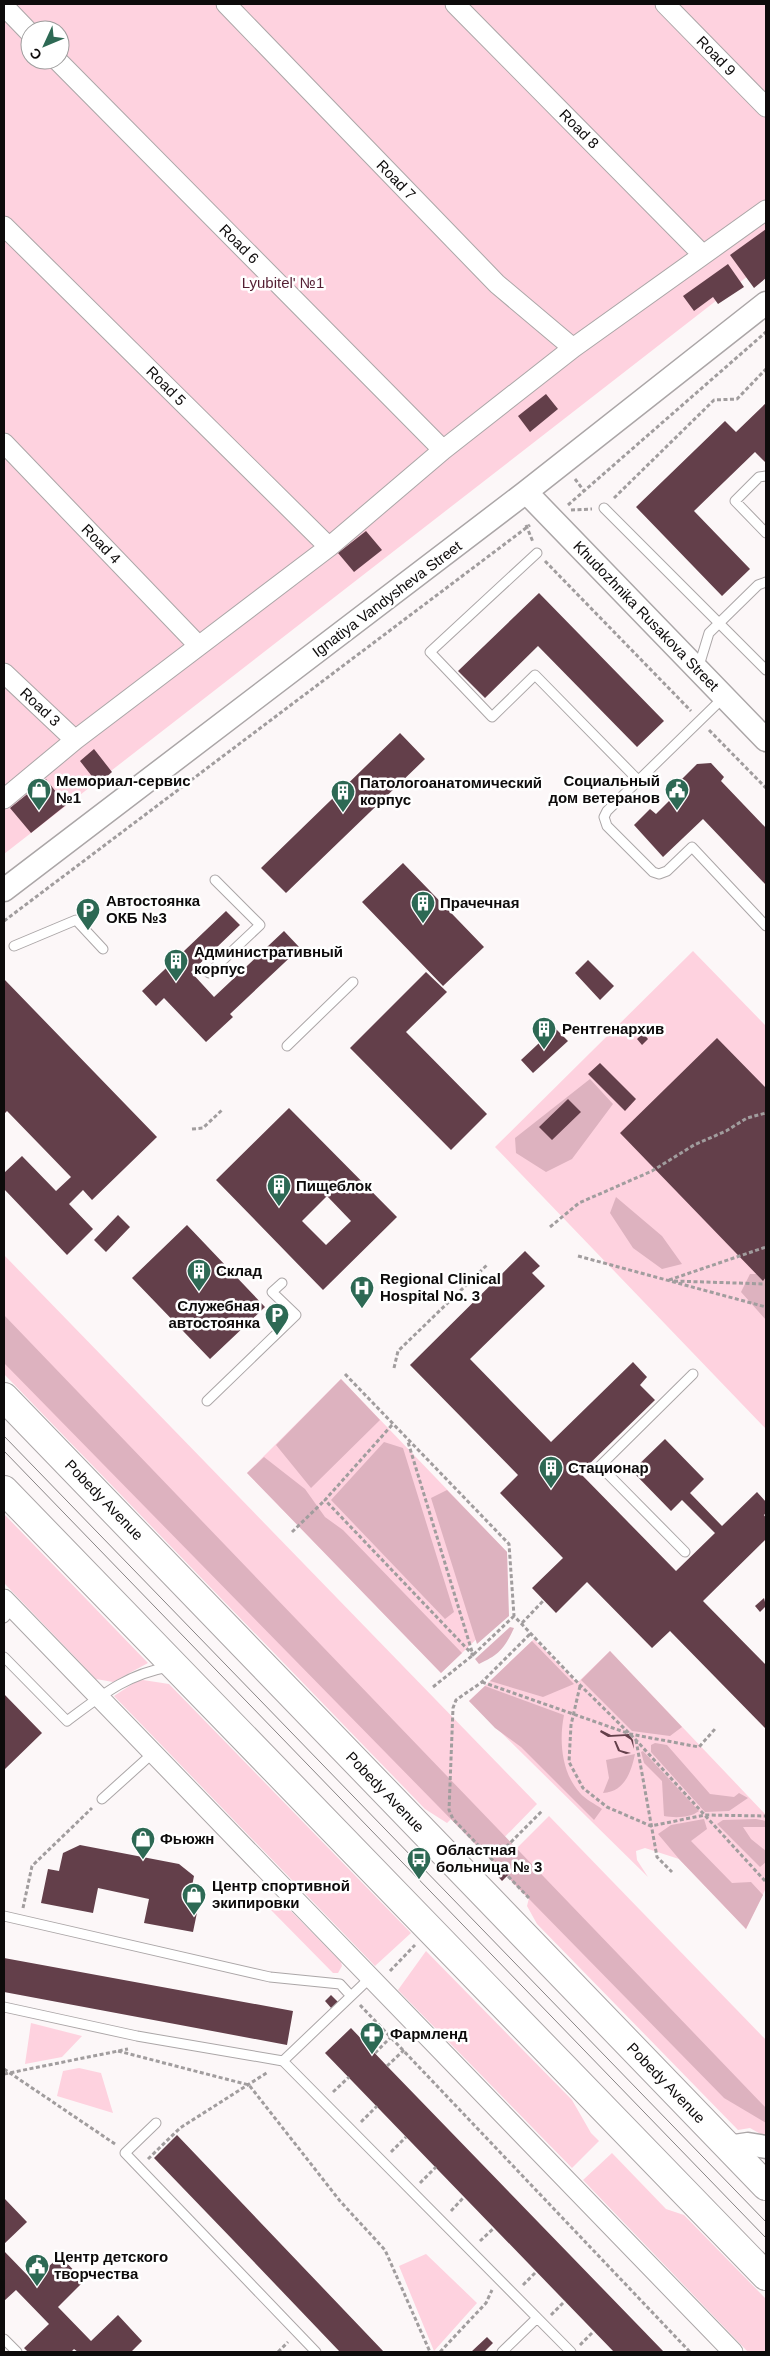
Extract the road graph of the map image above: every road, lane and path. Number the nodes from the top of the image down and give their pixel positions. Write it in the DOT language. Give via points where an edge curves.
graph roads {
  1 [pos="226,4"];
  2 [pos="455,4"];
  3 [pos="665,4"];
  4 [pos="4,6"];
  5 [pos="20,23"];
  6 [pos="67,70"];
  7 [pos="766,108"];
  8 [pos="766,210"];
  9 [pos="4,226"];
  10 [pos="702,254"];
  11 [pos="766,303"];
  12 [pos="766,332"];
  13 [pos="573,348"];
  14 [pos="766,369"];
  15 [pos="4,443"];
  16 [pos="443,450"];
  17 [pos="766,476"];
  18 [pos="526,492"];
  19 [pos="604,508"];
  20 [pos="552,519"];
  21 [pos="526,526"];
  22 [pos="766,533"];
  23 [pos="329,547"];
  24 [pos="537,553"];
  25 [pos="766,582"];
  26 [pos="719,623"];
  27 [pos="198,645"];
  28 [pos="698,670"];
  29 [pos="766,670"];
  30 [pos="4,673"];
  31 [pos="724,696"];
  32 [pos="700,720"];
  33 [pos="75,740"];
  34 [pos="766,740"];
  35 [pos="638,780"];
  36 [pos="766,788"];
  37 [pos="4,799"];
  38 [pos="215,880"];
  39 [pos="4,890"];
  40 [pos="4,922"];
  41 [pos="766,926"];
  42 [pos="14,946"];
  43 [pos="103,950"];
  44 [pos="209,973"];
  45 [pos="353,982"];
  46 [pos="287,1046"];
  47 [pos="222,1110"];
  48 [pos="766,1113"];
  49 [pos="192,1129"];
  50 [pos="550,1227"];
  51 [pos="766,1247"];
  52 [pos="578,1256"];
  53 [pos="488,1264"];
  54 [pos="669,1280"];
  55 [pos="282,1283"];
  56 [pos="766,1284"];
  57 [pos="766,1307"];
  58 [pos="394,1368"];
  59 [pos="345,1374"];
  60 [pos="693,1374"];
  61 [pos="4,1396"];
  62 [pos="207,1401"];
  63 [pos="392,1425"];
  64 [pos="408,1440"];
  65 [pos="4,1490"];
  66 [pos="324,1500"];
  67 [pos="292,1532"];
  68 [pos="684,1552"];
  69 [pos="544,1600"];
  70 [pos="7,1608"];
  71 [pos="514,1616"];
  72 [pos="522,1623"];
  73 [pos="531,1632"];
  74 [pos="473,1655"];
  75 [pos="4,1657"];
  76 [pos="174,1666"];
  77 [pos="482,1682"];
  78 [pos="580,1685"];
  79 [pos="433,1687"];
  80 [pos="98,1696"];
  81 [pos="574,1713"];
  82 [pos="715,1729"];
  83 [pos="630,1734"];
  84 [pos="635,1739"];
  85 [pos="153,1753"];
  86 [pos="102,1799"];
  87 [pos="542,1811"];
  88 [pos="705,1815"];
  89 [pos="766,1816"];
  90 [pos="651,1826"];
  91 [pos="497,1856"];
  92 [pos="672,1872"];
  93 [pos="766,1882"];
  94 [pos="529,1898"];
  95 [pos="4,1916"];
  96 [pos="20,1920"];
  97 [pos="405,1956"];
  98 [pos="378,1976"];
  99 [pos="351,1996"];
  100 [pos="4,2007"];
  101 [pos="391,2037"];
  102 [pos="165,2042"];
  103 [pos="404,2050"];
  104 [pos="118,2051"];
  105 [pos="375,2053"];
  106 [pos="283,2061"];
  107 [pos="387,2066"];
  108 [pos="4,2069"];
  109 [pos="6,2073"];
  110 [pos="348,2077"];
  111 [pos="249,2085"];
  112 [pos="323,2102"];
  113 [pos="377,2106"];
  114 [pos="156,2123"];
  115 [pos="352,2131"];
  116 [pos="406,2136"];
  117 [pos="728,2147"];
  118 [pos="766,2148"];
  119 [pos="125,2154"];
  120 [pos="382,2161"];
  121 [pos="436,2167"];
  122 [pos="139,2168"];
  123 [pos="766,2186"];
  124 [pos="412,2191"];
  125 [pos="464,2197"];
  126 [pos="441,2221"];
  127 [pos="494,2228"];
  128 [pos="470,2251"];
  129 [pos="766,2276"];
  130 [pos="486,2303"];
  131 [pos="537,2318"];
  132 [pos="594,2332"];
  133 [pos="4,2339"];
  134 [pos="17,2352"];
  135 [pos="316,2352"];
  136 [pos="430,2352"];
  137 [pos="440,2352"];
  138 [pos="502,2352"];
  139 [pos="572,2352"];
  140 [pos="690,2352"];
  141 [pos="733,2352"];
  1 -- 13 [label="street, Road 7" via="497,284"];
  2 -- 10 [label="street, Road 8"];
  3 -- 7 [label="street, Road 9"];
  4 -- 5 [label="street"];
  6 -- 16 [label="street, Road 6"];
  8 -- 10 [label="street"];
  9 -- 23 [label="street, Road 5"];
  10 -- 13 [label="street"];
  11 -- 18 [label="street, Ignatiya Vandysheva Street"];
  12 -- 19 [label="path" via="562,511"];
  13 -- 16 [label="street"];
  14 -- 19 [label="path" via="737,399 714,400"];
  15 -- 27 [label="street, Road 4"];
  16 -- 23 [label="street"];
  17 -- 22 [label="lane" via="759,477 735,500"];
  18 -- 20 [label="street, Khudozhnika Rusakova Street"];
  18 -- 39 [label="street, Ignatiya Vandysheva Street"];
  19 -- 26 [label="lane"];
  20 -- 21 [label="path"];
  20 -- 28 [label="street, Khudozhnika Rusakova Street"];
  21 -- 24 [label="path"];
  21 -- 40 [label="path"];
  23 -- 27 [label="street"];
  24 -- 32 [label="path"];
  24 -- 35 [label="lane" via="430,652 492,717 535,675"];
  25 -- 26 [label="lane" via="758,585"];
  26 -- 28 [label="lane" via="709,633"];
  26 -- 29 [label="lane"];
  27 -- 33 [label="street"];
  28 -- 31 [label="street, Khudozhnika Rusakova Street"];
  30 -- 33 [label="street, Road 3"];
  31 -- 32 [label="lane"];
  31 -- 34 [label="street, Khudozhnika Rusakova Street"];
  32 -- 35 [label="lane"];
  32 -- 36 [label="path"];
  33 -- 37 [label="street"];
  35 -- 41 [label="lane" via="606,811 607,826 653,872 659,874 692,847"];
  38 -- 44 [label="lane" via="260,925"];
  42 -- 43 [label="lane" via="76,920"];
  45 -- 46 [label="lane"];
  47 -- 49 [label="path" via="203,1128"];
  48 -- 50 [label="path" via="747,1118 652,1171 579,1203"];
  51 -- 54 [label="path"];
  52 -- 54 [label="path"];
  53 -- 58 [label="path" via="398,1351"];
  54 -- 56 [label="path"];
  54 -- 57 [label="path"];
  55 -- 62 [label="lane" via="272,1292 296,1316"];
  59 -- 63 [label="path"];
  60 -- 68 [label="lane" via="600,1466"];
  61 -- 117 [label="main road, Pobedy Avenue"];
  63 -- 64 [label="path"];
  63 -- 66 [label="path"];
  64 -- 71 [label="path" via="509,1544"];
  64 -- 74 [label="path"];
  65 -- 76 [label="main road"];
  66 -- 67 [label="path"];
  66 -- 74 [label="path"];
  69 -- 72 [label="path"];
  70 -- 80 [label="street"];
  71 -- 72 [label="path"];
  71 -- 74 [label="path"];
  72 -- 73 [label="path"];
  73 -- 77 [label="path"];
  73 -- 78 [label="path"];
  74 -- 79 [label="path"];
  75 -- 80 [label="lane" via="67,1721"];
  76 -- 80 [label="lane" via="144,1672"];
  76 -- 129 [label="main road"];
  77 -- 81 [label="path"];
  77 -- 94 [label="path" via="456,1700 454,1708 450,1810 453,1819"];
  78 -- 81 [label="path"];
  78 -- 83 [label="path"];
  80 -- 85 [label="street"];
  81 -- 83 [label="path"];
  81 -- 90 [label="path" via="569,1762 583,1788 607,1807"];
  82 -- 83 [label="path" via="699,1747"];
  83 -- 84 [label="path"];
  84 -- 88 [label="path"];
  84 -- 90 [label="path"];
  85 -- 86 [label="lane"];
  85 -- 98 [label="street"];
  86 -- 96 [label="path" via="32,1866"];
  87 -- 91 [label="path"];
  88 -- 89 [label="path"];
  88 -- 90 [label="path"];
  88 -- 93 [label="path"];
  90 -- 92 [label="path" via="657,1857"];
  95 -- 96 [label="lane"];
  96 -- 99 [label="lane" via="270,1977 340,1984"];
  97 -- 98 [label="path"];
  98 -- 99 [label="lane"];
  98 -- 141 [label="street"];
  99 -- 101 [label="path"];
  99 -- 106 [label="lane"];
  100 -- 102 [label="lane"];
  101 -- 103 [label="path"];
  101 -- 105 [label="path"];
  102 -- 104 [label="path"];
  102 -- 106 [label="lane"];
  103 -- 107 [label="path"];
  103 -- 140 [label="path"];
  104 -- 109 [label="path"];
  104 -- 111 [label="path"];
  106 -- 111 [label="path"];
  106 -- 112 [label="lane"];
  108 -- 109 [label="path"];
  109 -- 119 [label="path" via="111,2139"];
  110 -- 112 [label="path"];
  111 -- 122 [label="path" via="180,2128"];
  111 -- 136 [label="path" via="340,2201 385,2250"];
  112 -- 115 [label="lane"];
  113 -- 115 [label="path"];
  114 -- 119 [label="lane"];
  115 -- 120 [label="lane"];
  116 -- 120 [label="path"];
  117 -- 118 [label="street" via="748,2144"];
  117 -- 123 [label="main road, Pobedy Avenue"];
  119 -- 122 [label="lane"];
  120 -- 124 [label="lane"];
  121 -- 124 [label="path"];
  122 -- 135 [label="lane"];
  124 -- 126 [label="lane"];
  125 -- 126 [label="path"];
  126 -- 128 [label="lane"];
  127 -- 128 [label="path"];
  128 -- 131 [label="lane"];
  130 -- 137 [label="path"];
  131 -- 138 [label="lane"];
  131 -- 139 [label="lane"];
  132 -- 139 [label="path"];
  133 -- 134 [label="lane"];
}
